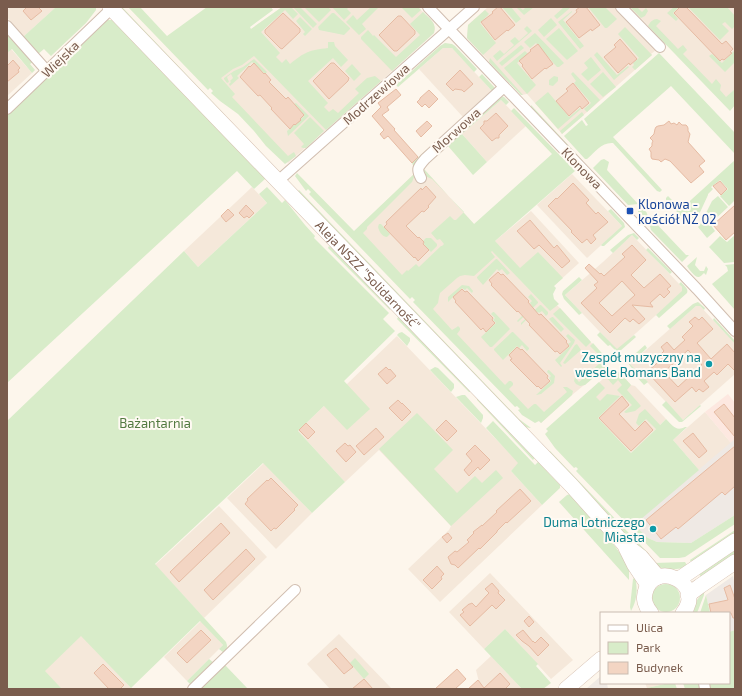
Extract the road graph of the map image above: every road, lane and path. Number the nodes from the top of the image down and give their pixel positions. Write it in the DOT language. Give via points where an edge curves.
graph roads {
  1 [pos="428,7"];
  2 [pos="474,7"];
  3 [pos="621,7"];
  4 [pos="110,8"];
  5 [pos="7,26"];
  6 [pos="449,29"];
  7 [pos="660,47"];
  8 [pos="47,71"];
  9 [pos="504,87"];
  10 [pos="7,109"];
  11 [pos="421,178"];
  12 [pos="278,181"];
  13 [pos="735,331"];
  14 [pos="735,541"];
  15 [pos="735,562"];
  16 [pos="679,579"];
  17 [pos="653,581"];
  18 [pos="295,590"];
  19 [pos="688,595"];
  20 [pos="645,610"];
  21 [pos="683,612"];
  22 [pos="600,660"];
  23 [pos="193,689"];
  24 [pos="566,689"];
  1 -- 6 [label="street, Klonowa"];
  2 -- 6 [label="street, Modrzewiowa"];
  3 -- 7 [label="street"];
  4 -- 8 [label="street, Wiejska"];
  4 -- 12 [label="street, Aleja NSZZ \"Solidarność\""];
  5 -- 8 [label="street"];
  6 -- 9 [label="street, Klonowa"];
  6 -- 12 [label="street, Modrzewiowa"];
  8 -- 10 [label="street, Wiejska"];
  9 -- 11 [label="street, Morwowa" via="425,159 418,170"];
  9 -- 13 [label="street, Klonowa"];
  12 -- 17 [label="street, Aleja NSZZ \"Solidarność\"" via="572,486 624,544 634,564"];
  14 -- 16 [label="street"];
  15 -- 19 [label="street"];
  16 -- 17 [label="street" via="665,576"];
  16 -- 19 [label="street" via="687,589"];
  17 -- 20 [label="street" via="645,591"];
  18 -- 23 [label="street"];
  19 -- 21 [label="street"];
  22 -- 24 [label="street"];
}
